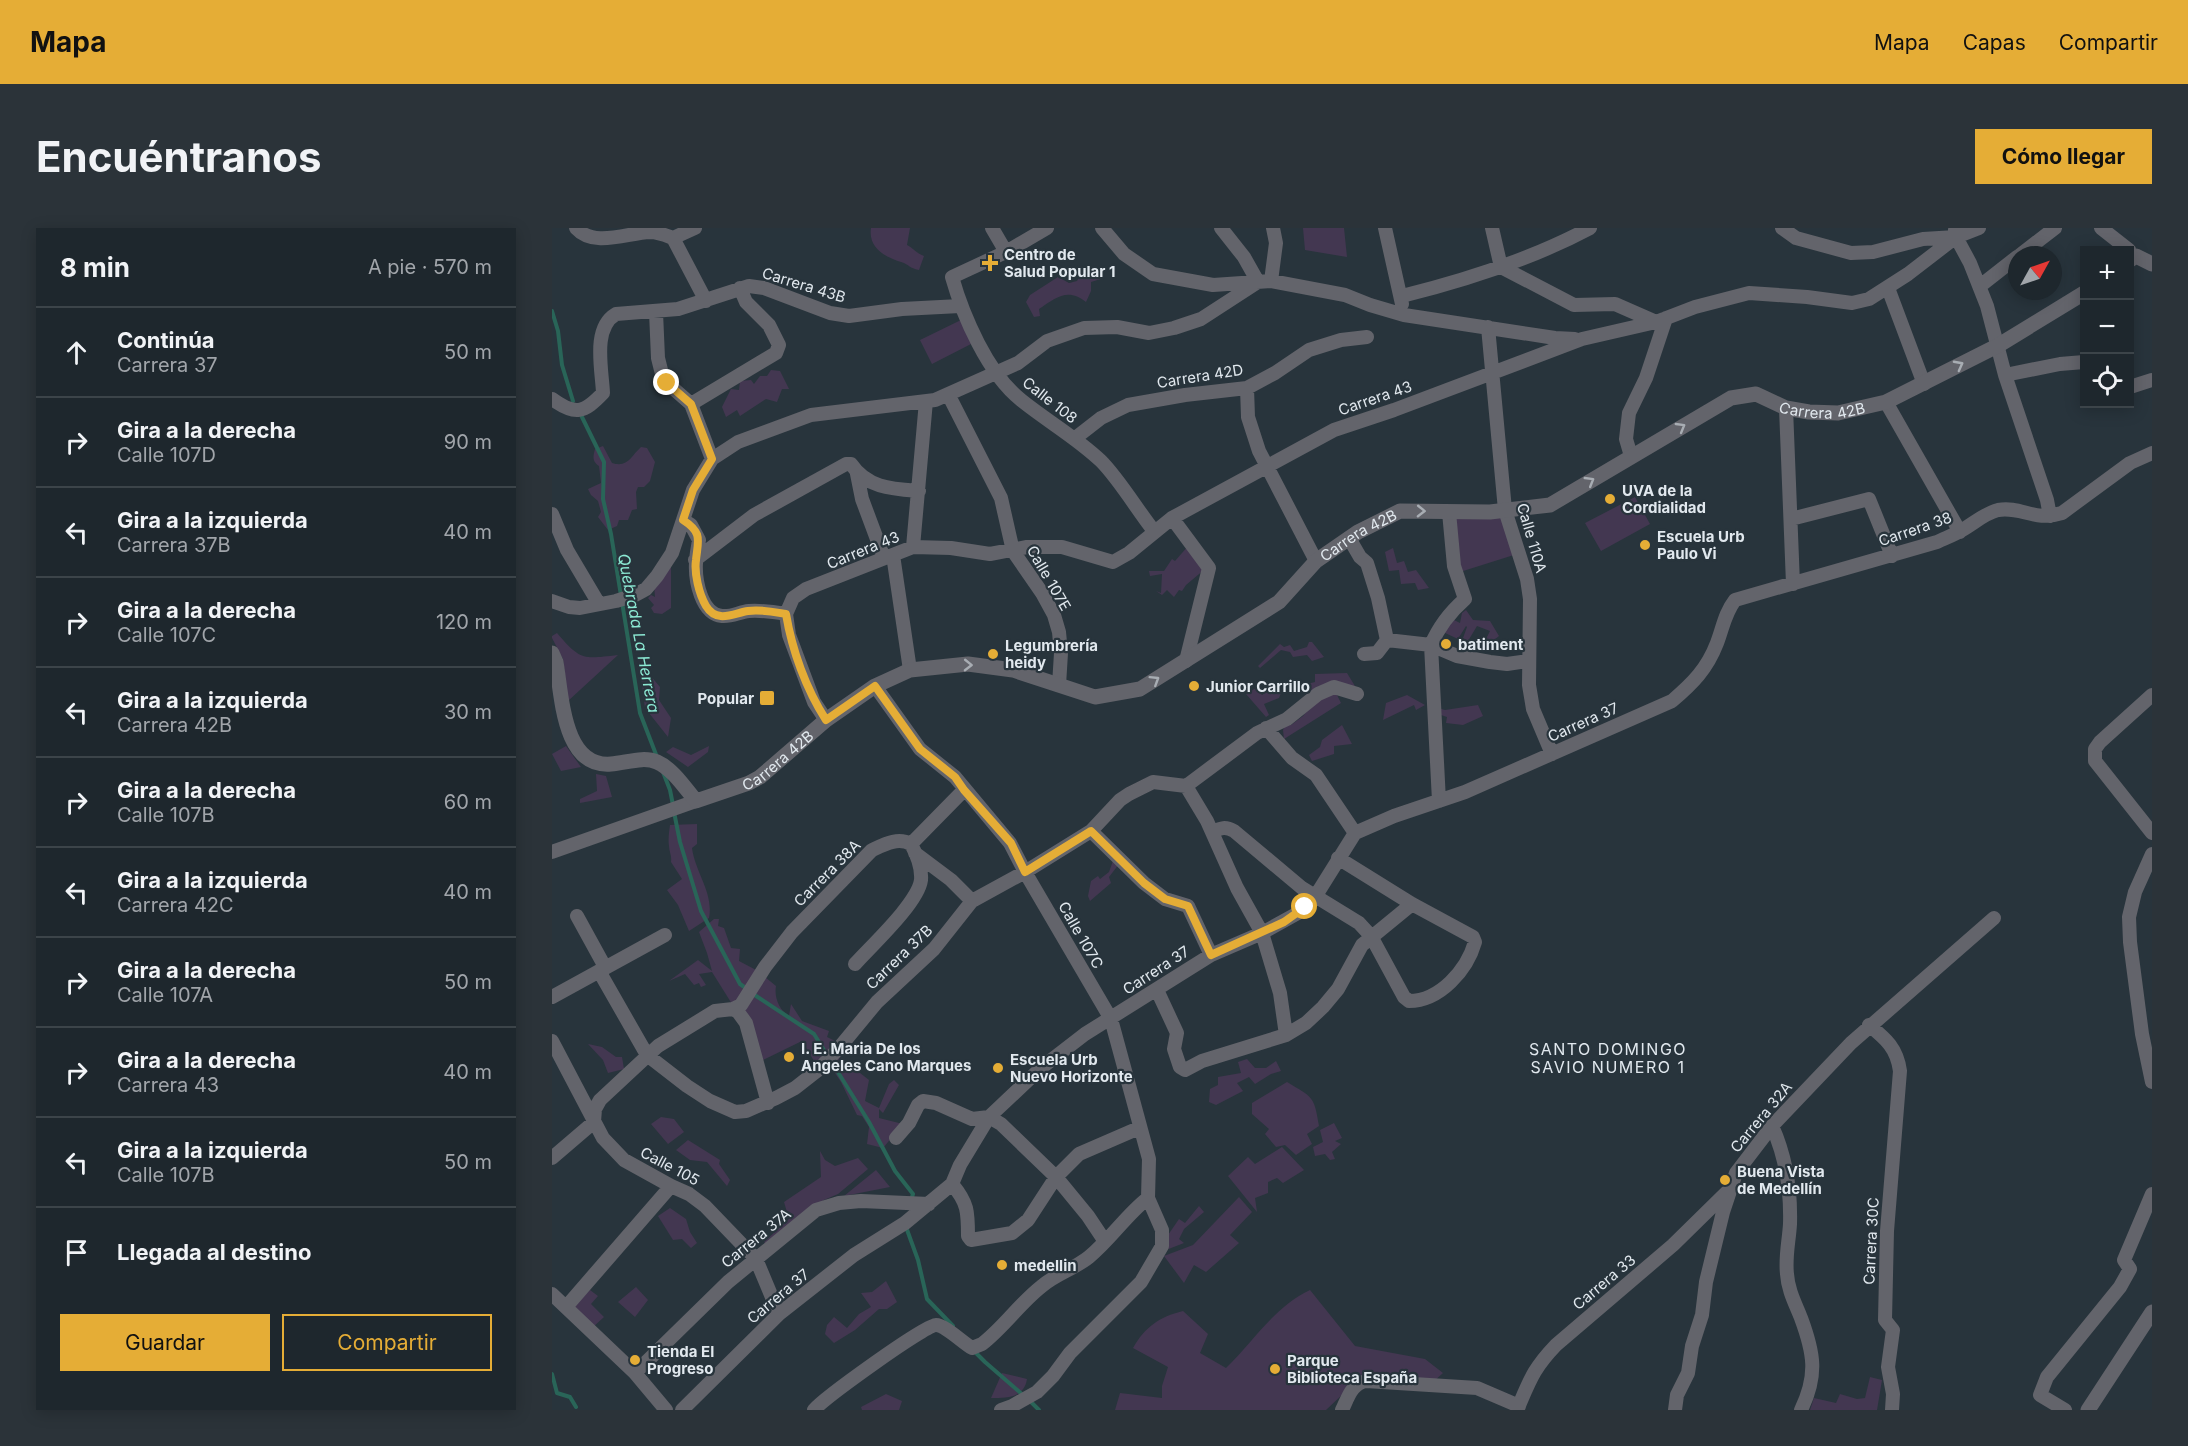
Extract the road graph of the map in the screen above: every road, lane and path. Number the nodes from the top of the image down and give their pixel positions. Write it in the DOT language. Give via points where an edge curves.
graph roads {
  1 [pos="576,228"];
  2 [pos="695,228"];
  3 [pos="992,228"];
  4 [pos="1047,228"];
  5 [pos="1102,228"];
  6 [pos="1221,228"];
  7 [pos="1274,228"];
  8 [pos="1385,228"];
  9 [pos="1492,228"];
  10 [pos="1590,228"];
  11 [pos="1782,228"];
  12 [pos="1979,228"];
  13 [pos="2055,228"];
  14 [pos="2102,228"];
  15 [pos="1955,233"];
  16 [pos="673,238"];
  17 [pos="2031,246"];
  18 [pos="2122,246"];
  19 [pos="1006,252"];
  20 [pos="2134,255"];
  21 [pos="2008,264"];
  22 [pos="2152,264"];
  23 [pos="1500,267"];
  24 [pos="1264,281"];
  25 [pos="1980,286"];
  26 [pos="740,288"];
  27 [pos="1888,288"];
  28 [pos="1402,296"];
  29 [pos="2080,296"];
  30 [pos="706,301"];
  31 [pos="960,306"];
  32 [pos="656,312"];
  33 [pos="1404,315"];
  34 [pos="1661,320"];
  35 [pos="1488,327"];
  36 [pos="1367,337"];
  37 [pos="1582,339"];
  38 [pos="1999,345"];
  39 [pos="2080,362"];
  40 [pos="995,373"];
  41 [pos="1491,374"];
  42 [pos="2005,375"];
  43 [pos="2152,380"];
  44 [pos="1924,384"];
  45 [pos="2134,386"];
  46 [pos="1247,388"];
  47 [pos="948,394"];
  48 [pos="552,399"];
  49 [pos="927,401"];
  50 [pos="1886,402"];
  51 [pos="691,404"];
  52 [pos="1786,408"];
  53 [pos="1074,439"];
  54 [pos="2152,453"];
  55 [pos="1630,456"];
  56 [pos="712,459"];
  57 [pos="1268,467"];
  58 [pos="857,474"];
  59 [pos="918,490"];
  60 [pos="1505,510"];
  61 [pos="1449,512"];
  62 [pos="552,514"];
  63 [pos="2050,516"];
  64 [pos="1172,518"];
  65 [pos="1791,519"];
  66 [pos="683,520"];
  67 [pos="1154,531"];
  68 [pos="1960,532"];
  69 [pos="1349,538"];
  70 [pos="914,547"];
  71 [pos="1013,551"];
  72 [pos="1892,556"];
  73 [pos="888,557"];
  74 [pos="696,560"];
  75 [pos="1316,561"];
  76 [pos="1793,584"];
  77 [pos="552,601"];
  78 [pos="599,604"];
  79 [pos="786,614"];
  80 [pos="1387,640"];
  81 [pos="1431,645"];
  82 [pos="552,653"];
  83 [pos="1364,654"];
  84 [pos="1710,658"];
  85 [pos="1186,661"];
  86 [pos="1528,662"];
  87 [pos="910,670"];
  88 [pos="1059,685"];
  89 [pos="875,686"];
  90 [pos="1357,694"];
  91 [pos="2152,695"];
  92 [pos="826,720"];
  93 [pos="1266,728"];
  94 [pos="1552,754"];
  95 [pos="1186,786"];
  96 [pos="964,790"];
  97 [pos="696,801"];
  98 [pos="1439,801"];
  99 [pos="1091,831"];
  100 [pos="1212,832"];
  101 [pos="1354,833"];
  102 [pos="2152,833"];
  103 [pos="913,849"];
  104 [pos="552,852"];
  105 [pos="2152,854"];
  106 [pos="1338,858"];
  107 [pos="1025,872"];
  108 [pos="1315,897"];
  109 [pos="972,901"];
  110 [pos="1412,904"];
  111 [pos="577,916"];
  112 [pos="1994,918"];
  113 [pos="1262,933"];
  114 [pos="665,935"];
  115 [pos="1371,936"];
  116 [pos="1211,955"];
  117 [pos="855,964"];
  118 [pos="602,969"];
  119 [pos="1157,990"];
  120 [pos="552,998"];
  121 [pos="733,1009"];
  122 [pos="1111,1019"];
  123 [pos="1869,1025"];
  124 [pos="1286,1035"];
  125 [pos="552,1041"];
  126 [pos="647,1055"];
  127 [pos="2152,1082"];
  128 [pos="768,1103"];
  129 [pos="989,1117"];
  130 [pos="594,1122"];
  131 [pos="1772,1126"];
  132 [pos="1139,1128"];
  133 [pos="896,1138"];
  134 [pos="552,1158"];
  135 [pos="1056,1177"];
  136 [pos="952,1184"];
  137 [pos="671,1186"];
  138 [pos="1729,1190"];
  139 [pos="2152,1194"];
  140 [pos="1148,1198"];
  141 [pos="929,1204"];
  142 [pos="1104,1240"];
  143 [pos="756,1259"];
  144 [pos="552,1294"];
  145 [pos="566,1307"];
  146 [pos="2152,1312"];
  147 [pos="779,1314"];
  148 [pos="635,1373"];
  149 [pos="1518,1408"];
  150 [pos="666,1410"];
  151 [pos="682,1410"];
  152 [pos="814,1410"];
  153 [pos="1000,1410"];
  154 [pos="1342,1410"];
  155 [pos="1675,1410"];
  156 [pos="1802,1410"];
  157 [pos="1892,1410"];
  158 [pos="2065,1410"];
  159 [pos="2088,1410"];
  1 -- 16 [label="street" via="588,237 651,232"];
  2 -- 16 [label="street"];
  3 -- 19 [label="street"];
  4 -- 19 [label="street"];
  5 -- 24 [label="street" via="1124,254 1153,274 1213,285"];
  6 -- 24 [label="street"];
  7 -- 24 [label="street" via="1276,243"];
  8 -- 28 [label="street"];
  9 -- 23 [label="street"];
  10 -- 23 [label="street"];
  11 -- 15 [label="street" via="1796,238 1851,253 1873,252"];
  12 -- 15 [label="street, Carrera 43"];
  13 -- 17 [label="street"];
  14 -- 18 [label="street"];
  15 -- 25 [label="street"];
  15 -- 27 [label="street, Carrera 43"];
  16 -- 30 [label="street"];
  19 -- 31 [label="street, Calle 108" via="952,277"];
  20 -- 22 [label="street"];
  21 -- 25 [label="street"];
  23 -- 28 [label="street"];
  23 -- 34 [label="street" via="1574,305 1615,304"];
  24 -- 33 [label="street" via="1345,295"];
  24 -- 40 [label="street" via="1201,319 1149,333 1117,327 1084,328 1047,341 1018,363"];
  25 -- 38 [label="street"];
  26 -- 30 [label="street, Carrera 43B"];
  26 -- 31 [label="street, Carrera 43B" via="764,288 830,314 849,316"];
  26 -- 51 [label="street" via="746,302 769,325 778,345 776,353"];
  27 -- 34 [label="street, Carrera 43" via="1852,303 1749,293"];
  27 -- 44 [label="street"];
  28 -- 33 [label="street"];
  29 -- 38 [label="street, Carrera 42B"];
  30 -- 32 [label="street, Carrera 43B"];
  31 -- 40 [label="street, Calle 108"];
  32 -- 48 [label="street, Carrera 43B" via="616,314 608,319 601,338 603,393 590,407 577,411"];
  32 -- 51 [label="street" via="662,374"];
  33 -- 35 [label="street"];
  34 -- 37 [label="street, Carrera 43"];
  34 -- 55 [label="street" via="1646,378 1629,413 1626,439"];
  35 -- 37 [label="street"];
  35 -- 41 [label="street, Calle 110A"];
  36 -- 46 [label="street, Carrera 42D" via="1309,350"];
  37 -- 41 [label="street, Carrera 43"];
  38 -- 42 [label="street"];
  44 -- 38 [label="street, Carrera 42B, one-way"];
  39 -- 42 [label="street"];
  40 -- 47 [label="street"];
  40 -- 53 [label="street, Calle 108" via="1019,399"];
  41 -- 57 [label="street, Carrera 43" via="1334,430"];
  41 -- 60 [label="street, Calle 110A"];
  42 -- 63 [label="street"];
  43 -- 45 [label="street"];
  44 -- 50 [label="street, Carrera 42B"];
  46 -- 53 [label="street, Carrera 42D" via="1128,405 1101,418"];
  46 -- 57 [label="street" via="1248,417"];
  47 -- 49 [label="street"];
  47 -- 71 [label="street, Calle 107E" via="1001,498"];
  49 -- 56 [label="street" via="810,414 738,442"];
  49 -- 59 [label="street"];
  50 -- 52 [label="street, Carrera 42B" via="1838,413"];
  50 -- 68 [label="street"];
  51 -- 56 [label="street"];
  55 -- 52 [label="street, Carrera 42B, one-way" via="1731,398 1756,394"];
  52 -- 65 [label="street"];
  53 -- 67 [label="street, Calle 108" via="1102,462"];
  54 -- 63 [label="street" via="2130,463 2062,513"];
  60 -- 55 [label="street, Carrera 42B, one-way" via="1550,505"];
  56 -- 66 [label="street" via="693,490"];
  57 -- 64 [label="street, Carrera 43"];
  57 -- 75 [label="street"];
  58 -- 59 [label="street" via="875,485"];
  58 -- 73 [label="street" via="862,499"];
  58 -- 74 [label="street" via="851,464 846,464 754,516"];
  59 -- 70 [label="street"];
  60 -- 61 [label="street, Carrera 42B"];
  60 -- 86 [label="street, Calle 110A" via="1527,579 1531,623"];
  69 -- 61 [label="street, Carrera 42B, one-way" via="1400,511"];
  61 -- 81 [label="street" via="1454,566 1465,599 1449,613"];
  62 -- 78 [label="street" via="567,550"];
  63 -- 68 [label="street, Carrera 38" via="1998,510"];
  64 -- 67 [label="street, Carrera 43"];
  64 -- 85 [label="street" via="1209,568"];
  65 -- 72 [label="street" via="1869,499"];
  65 -- 76 [label="street"];
  66 -- 74 [label="street" via="691,525 699,540"];
  66 -- 78 [label="street" via="672,553 646,589 634,596"];
  67 -- 71 [label="street, Carrera 43" via="1129,554 1113,562 1062,547"];
  68 -- 72 [label="street, Carrera 38"];
  69 -- 75 [label="street, Carrera 42B"];
  69 -- 80 [label="street" via="1366,563"];
  70 -- 71 [label="street, Carrera 43" via="990,554"];
  70 -- 73 [label="street, Carrera 43"];
  71 -- 88 [label="street, Calle 107E" via="1054,615 1061,653"];
  72 -- 76 [label="street, Carrera 38"];
  73 -- 79 [label="street, Carrera 43" via="806,589 793,598"];
  73 -- 87 [label="street"];
  74 -- 79 [label="street" via="696,573 709,610 722,616 747,611"];
  75 -- 85 [label="street, Carrera 42B" via="1279,602"];
  76 -- 84 [label="street, Carrera 38" via="1735,600 1727,610"];
  77 -- 78 [label="street" via="580,608"];
  79 -- 92 [label="street" via="789,635 814,702"];
  80 -- 81 [label="street"];
  80 -- 83 [label="street" via="1377,652"];
  81 -- 86 [label="street" via="1457,656 1490,662"];
  81 -- 98 [label="street"];
  82 -- 97 [label="street" via="572,741 584,756 600,764 644,759 657,762"];
  84 -- 94 [label="street, Carrera 37" via="1696,681 1672,700"];
  88 -- 85 [label="street, Carrera 42B, one-way" via="1095,697 1140,690"];
  86 -- 94 [label="street, Calle 110A" via="1533,709"];
  87 -- 88 [label="street, Carrera 42B, one-way" via="968,664 1013,670"];
  87 -- 89 [label="street, Carrera 42B"];
  89 -- 92 [label="street, Carrera 42B"];
  89 -- 96 [label="street, Calle 107C" via="920,749 955,777"];
  90 -- 93 [label="street" via="1334,687 1318,694 1287,719"];
  91 -- 102 [label="street" via="2095,749 2095,761"];
  92 -- 97 [label="street, Carrera 42B" via="760,777"];
  93 -- 95 [label="street"];
  93 -- 101 [label="street" via="1292,758 1316,775"];
  94 -- 98 [label="street, Carrera 37"];
  95 -- 99 [label="street, Carrera 37B" via="1153,782 1120,800"];
  95 -- 100 [label="street"];
  96 -- 103 [label="street"];
  96 -- 107 [label="street, Calle 107C" via="1011,843"];
  97 -- 104 [label="street, Carrera 42B"];
  98 -- 101 [label="street, Carrera 37"];
  99 -- 107 [label="street, Carrera 37B"];
  99 -- 116 [label="street" via="1144,883 1165,899 1188,906"];
  100 -- 108 [label="street" via="1221,828 1234,831"];
  100 -- 113 [label="street"];
  101 -- 106 [label="street, Carrera 37"];
  103 -- 109 [label="street"];
  103 -- 117 [label="street" via="921,882 880,939"];
  103 -- 121 [label="street, Carrera 38A" via="904,841 872,850 792,932 746,999"];
  105 -- 127 [label="street" via="2129,917 2142,1034"];
  106 -- 108 [label="street, Carrera 37"];
  106 -- 110 [label="street"];
  107 -- 109 [label="street, Carrera 37B"];
  107 -- 122 [label="street, Calle 107C"];
  108 -- 113 [label="street, Carrera 37" via="1298,913"];
  108 -- 115 [label="street" via="1359,923"];
  109 -- 128 [label="street, Carrera 37B" via="934,950 877,1002 824,1065"];
  110 -- 115 [label="street"];
  110 -- 115 [label="street" via="1475,942 1449,984 1434,995 1409,1001"];
  111 -- 118 [label="street"];
  112 -- 123 [label="street, Carrera 32A"];
  113 -- 116 [label="street, Carrera 37"];
  113 -- 124 [label="street" via="1280,993"];
  114 -- 118 [label="street"];
  115 -- 124 [label="street" via="1357,952 1338,989 1305,1023"];
  116 -- 119 [label="street, Carrera 37"];
  118 -- 120 [label="street"];
  118 -- 126 [label="street"];
  119 -- 122 [label="street, Carrera 37"];
  119 -- 124 [label="street" via="1177,1033 1174,1049 1182,1070"];
  121 -- 126 [label="street" via="715,1011"];
  121 -- 128 [label="street" via="746,1023"];
  122 -- 129 [label="street, Carrera 37" via="1041,1068"];
  122 -- 132 [label="street, Calle 107C"];
  123 -- 131 [label="street, Carrera 32A"];
  123 -- 157 [label="street, Carrera 30C" via="1893,1047 1900,1071 1885,1278 1885,1320 1893,1330 1888,1367"];
  125 -- 130 [label="street, Calle 105"];
  126 -- 128 [label="street, Carrera 37B" via="710,1101 735,1112"];
  126 -- 130 [label="street" via="600,1100"];
  129 -- 133 [label="street" via="972,1119 922,1101"];
  129 -- 135 [label="street"];
  129 -- 136 [label="street, Carrera 37"];
  130 -- 134 [label="street"];
  130 -- 137 [label="street, Calle 105" via="624,1160"];
  131 -- 138 [label="street, Carrera 32A" via="1736,1173"];
  131 -- 156 [label="street" via="1781,1145 1789,1184 1787,1276 1813,1358 1813,1376"];
  132 -- 135 [label="street" via="1079,1154"];
  132 -- 140 [label="street, Calle 107C" via="1149,1159"];
  135 -- 136 [label="street" via="1028,1220 1012,1233 977,1240 968,1236 968,1212 963,1197"];
  135 -- 142 [label="street"];
  136 -- 141 [label="street, Carrera 37"];
  137 -- 143 [label="street, Calle 105" via="696,1197"];
  137 -- 145 [label="street"];
  138 -- 149 [label="street, Carrera 33" via="1539,1363"];
  138 -- 155 [label="street, Carrera 32A" via="1688,1373 1677,1395"];
  139 -- 158 [label="street" via="2124,1260 2130,1269 2120,1287 2048,1377 2040,1395"];
  140 -- 142 [label="street"];
  140 -- 153 [label="street, Calle 107C" via="1162,1230 1162,1246 1141,1282 1037,1392"];
  141 -- 143 [label="street, Carrera 37A" via="861,1201 816,1210"];
  141 -- 147 [label="street, Carrera 37" via="854,1255"];
  142 -- 152 [label="street" via="1090,1256 1042,1285 982,1344 972,1348 942,1327 932,1326"];
  143 -- 147 [label="street, Calle 105"];
  143 -- 148 [label="street, Carrera 37A"];
  144 -- 145 [label="street"];
  145 -- 148 [label="street"];
  146 -- 159 [label="street"];
  147 -- 151 [label="street, Carrera 37"];
  148 -- 150 [label="street"];
  149 -- 154 [label="street" via="1471,1387 1360,1382 1347,1396"];
}
